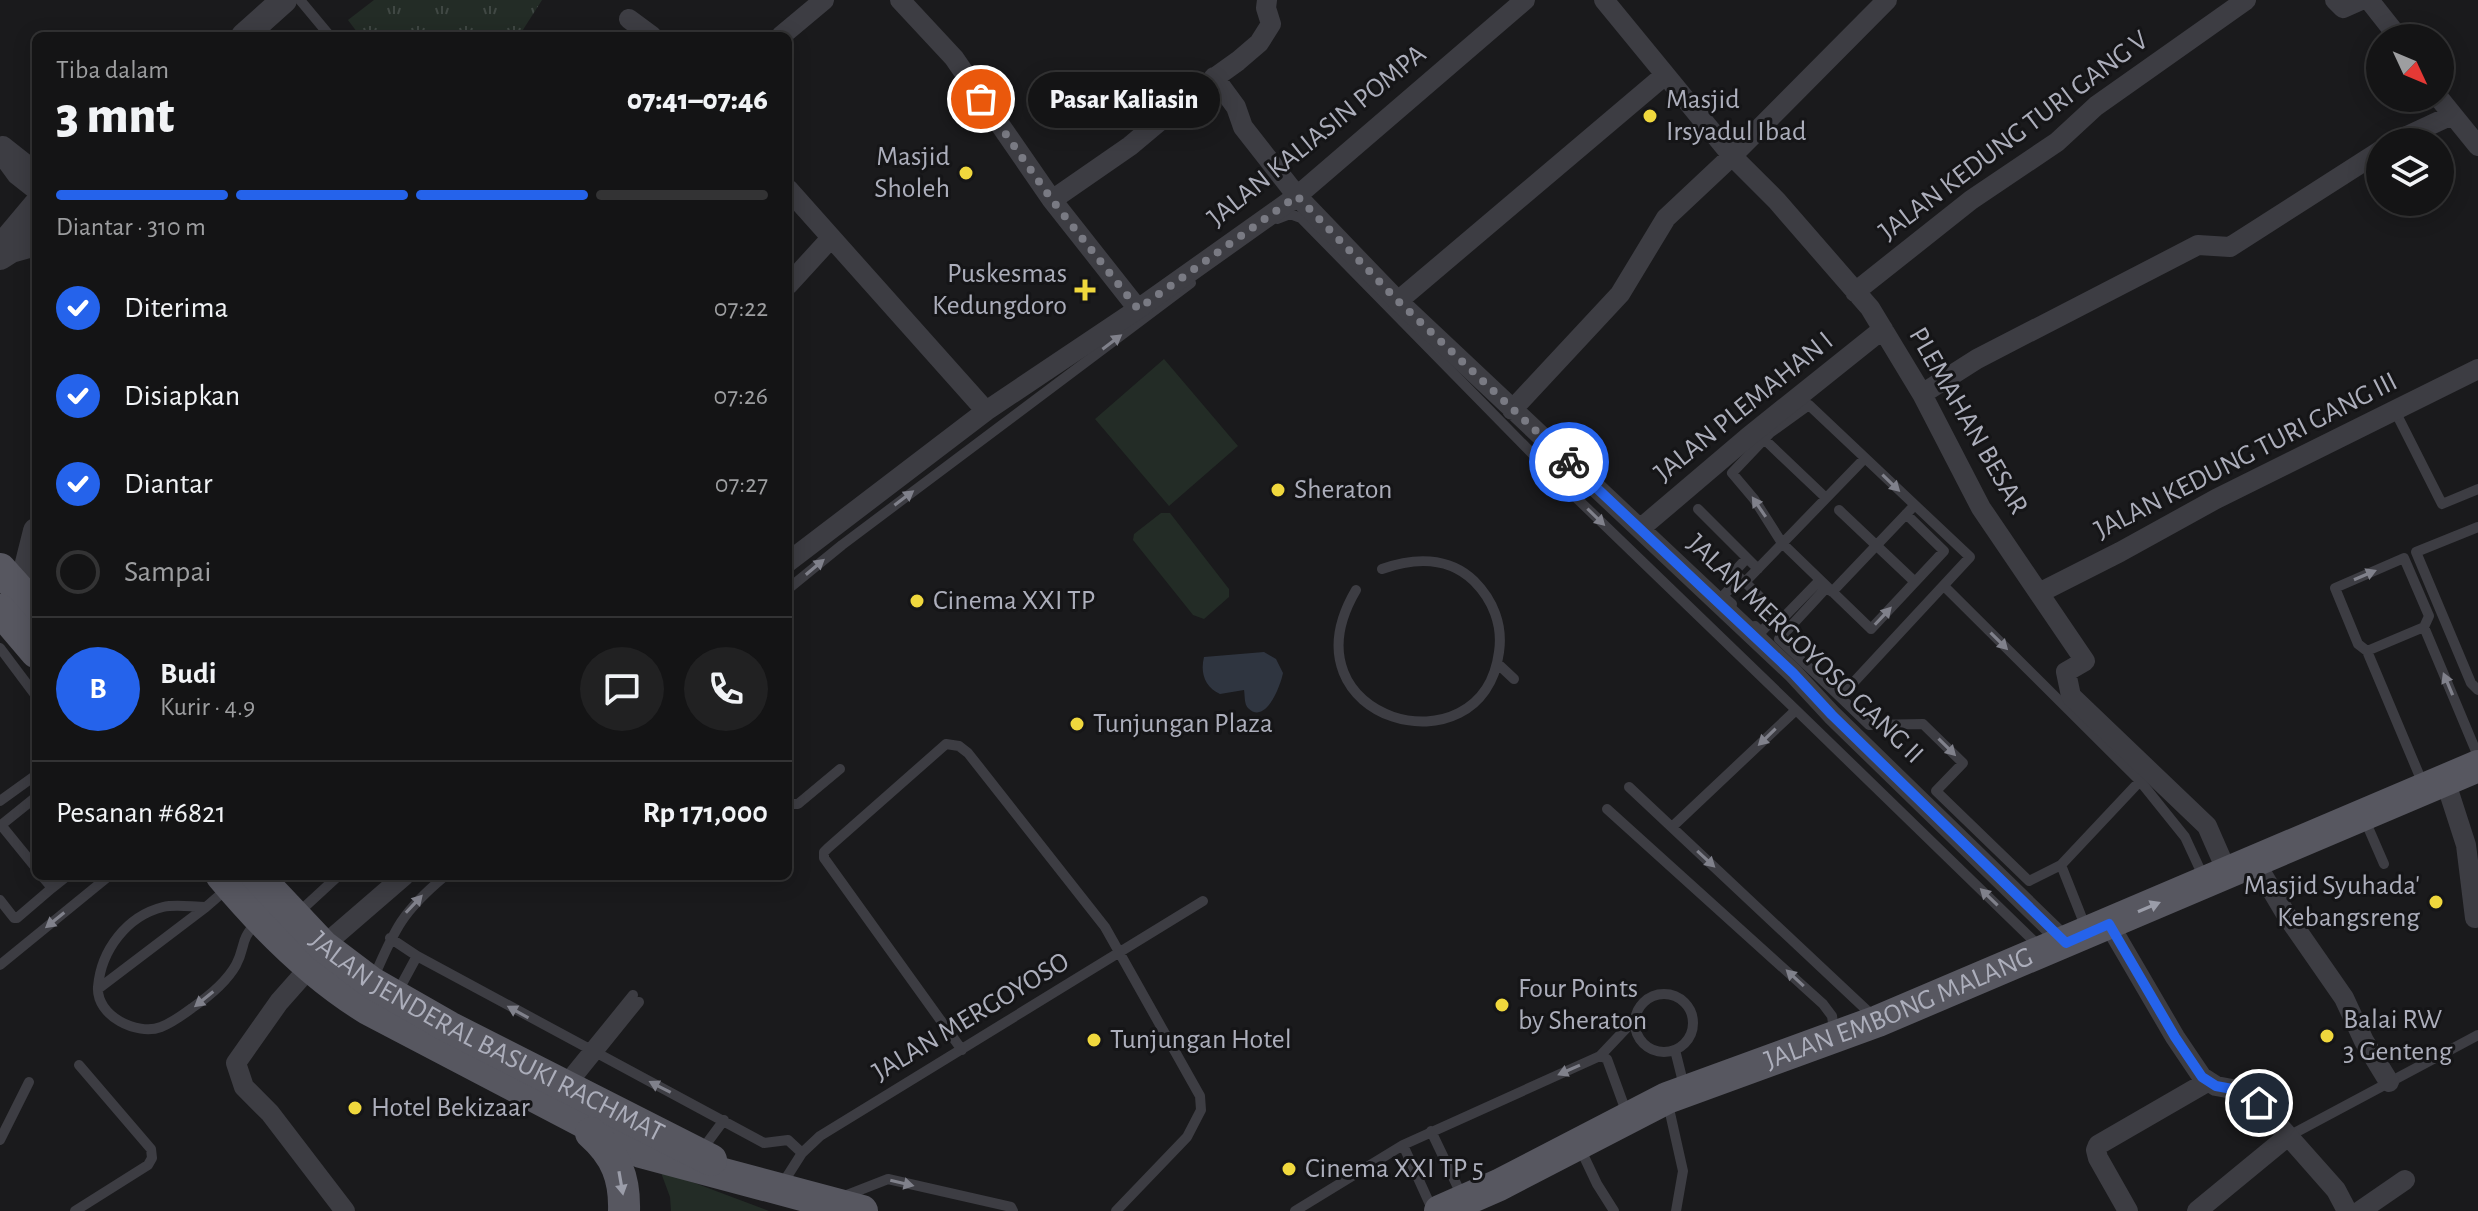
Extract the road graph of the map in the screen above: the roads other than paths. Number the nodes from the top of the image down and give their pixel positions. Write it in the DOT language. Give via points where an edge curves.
graph roads {
  1 [pos="284,0"];
  2 [pos="300,0"];
  3 [pos="824,0"];
  4 [pos="900,0"];
  5 [pos="1267,0"];
  6 [pos="1525,0"];
  7 [pos="1604,0"];
  8 [pos="1887,0"];
  9 [pos="2246,0"];
  10 [pos="2335,0"];
  11 [pos="2361,0"];
  12 [pos="2369,0"];
  13 [pos="629,19"];
  14 [pos="2388,24"];
  15 [pos="248,32"];
  16 [pos="327,32"];
  17 [pos="647,32"];
  18 [pos="786,32"];
  19 [pos="1665,75"];
  20 [pos="1214,77"];
  21 [pos="2437,112"];
  22 [pos="2451,112"];
  23 [pos="2414,128"];
  24 [pos="0,144"];
  25 [pos="2478,146"];
  26 [pos="0,152"];
  27 [pos="1732,156"];
  28 [pos="2366,160"];
  29 [pos="32,169"];
  30 [pos="32,187"];
  31 [pos="792,194"];
  32 [pos="1297,196"];
  33 [pos="1052,200"];
  34 [pos="32,210"];
  35 [pos="831,238"];
  36 [pos="32,244"];
  37 [pos="0,248"];
  38 [pos="0,257"];
  39 [pos="792,281"];
  40 [pos="1855,292"];
  41 [pos="1398,301"];
  42 [pos="1138,309"];
  43 [pos="1883,329"];
  44 [pos="2478,369"];
  45 [pos="1922,394"];
  46 [pos="1512,410"];
  47 [pos="986,411"];
  48 [pos="2395,411"];
  49 [pos="1764,439"];
  50 [pos="1865,458"];
  51 [pos="1571,479"];
  52 [pos="2478,489"];
  53 [pos="1826,498"];
  54 [pos="1915,505"];
  55 [pos="1698,509"];
  56 [pos="1839,510"];
  57 [pos="1906,514"];
  58 [pos="2478,527"];
  59 [pos="1641,528"];
  60 [pos="32,543"];
  61 [pos="1782,543"];
  62 [pos="1877,545"];
  63 [pos="1747,558"];
  64 [pos="792,559"];
  65 [pos="1382,569"];
  66 [pos="1758,569"];
  67 [pos="1743,580"];
  68 [pos="1915,582"];
  69 [pos="792,586"];
  70 [pos="1826,586"];
  71 [pos="1944,586"];
  72 [pos="1356,590"];
  73 [pos="2039,593"];
  74 [pos="14,595"];
  75 [pos="1778,614"];
  76 [pos="2424,627"];
  77 [pos="32,642"];
  78 [pos="0,648"];
  79 [pos="2367,651"];
  80 [pos="1498,664"];
  81 [pos="1514,679"];
  82 [pos="2478,690"];
  83 [pos="32,691"];
  84 [pos="1481,694"];
  85 [pos="1840,697"];
  86 [pos="1492,703"];
  87 [pos="1796,710"];
  88 [pos="840,769"];
  89 [pos="2462,775"];
  90 [pos="32,778"];
  91 [pos="2140,781"];
  92 [pos="1629,787"];
  93 [pos="32,800"];
  94 [pos="0,801"];
  95 [pos="792,804"];
  96 [pos="1607,809"];
  97 [pos="2363,816"];
  98 [pos="0,825"];
  99 [pos="1672,827"];
  100 [pos="32,863"];
  101 [pos="2384,864"];
  102 [pos="2061,865"];
  103 [pos="2230,873"];
  104 [pos="45,880"];
  105 [pos="62,880"];
  106 [pos="104,880"];
  107 [pos="236,880"];
  108 [pos="238,880"];
  109 [pos="239,880"];
  110 [pos="334,880"];
  111 [pos="400,880"];
  112 [pos="440,880"];
  113 [pos="52,888"];
  114 [pos="0,900"];
  115 [pos="1203,901"];
  116 [pos="206,907"];
  117 [pos="295,916"];
  118 [pos="2475,918"];
  119 [pos="261,919"];
  120 [pos="390,938"];
  121 [pos="2077,938"];
  122 [pos="1121,952"];
  123 [pos="316,956"];
  124 [pos="417,956"];
  125 [pos="0,965"];
  126 [pos="98,989"];
  127 [pos="384,989"];
  128 [pos="636,998"];
  129 [pos="1635,1019"];
  130 [pos="1878,1021"];
  131 [pos="2478,1035"];
  132 [pos="1829,1039"];
  133 [pos="962,1050"];
  134 [pos="1675,1050"];
  135 [pos="591,1052"];
  136 [pos="1600,1056"];
  137 [pos="79,1065"];
  138 [pos="29,1082"];
  139 [pos="2207,1082"];
  140 [pos="2389,1082"];
  141 [pos="569,1095"];
  142 [pos="1676,1095"];
  143 [pos="724,1120"];
  144 [pos="1629,1120"];
  145 [pos="1431,1131"];
  146 [pos="2287,1137"];
  147 [pos="0,1140"];
  148 [pos="1403,1145"];
  149 [pos="1576,1146"];
  150 [pos="699,1152"];
  151 [pos="802,1153"];
  152 [pos="735,1175"];
  153 [pos="2405,1180"];
  154 [pos="779,1189"];
  155 [pos="829,1203"];
  156 [pos="1466,1207"];
  157 [pos="75,1211"];
  158 [pos="345,1211"];
  159 [pos="624,1211"];
  160 [pos="862,1211"];
  161 [pos="1013,1211"];
  162 [pos="1116,1211"];
  163 [pos="1295,1211"];
  164 [pos="1433,1211"];
  165 [pos="1614,1211"];
  166 [pos="1676,1211"];
  167 [pos="2128,1211"];
  168 [pos="2197,1211"];
  169 [pos="2347,1211"];
  170 [pos="2360,1211"];
  1 -- 15 [label="street"];
  2 -- 16 [label="lane"];
  3 -- 18 [label="street"];
  4 -- 33 [label="street" via="954,58"];
  5 -- 20 [label="street" via="1271,27"];
  6 -- 32 [label="street, JALAN KALIASIN POMPA"];
  7 -- 19 [label="street, PLEMAHAN BESAR"];
  8 -- 27 [label="street"];
  9 -- 40 [label="street, JALAN KEDUNG TURI GANG V" via="2096,106 2047,150 1971,200"];
  10 -- 11 [label="street" via="2343,8"];
  12 -- 14 [label="street"];
  13 -- 17 [label="street"];
  19 -- 27 [label="street, PLEMAHAN BESAR"];
  19 -- 41 [label="street"];
  20 -- 32 [label="street, JALAN MERGOYOSO GANG II" via="1243,127"];
  20 -- 33 [label="street" via="1130,146"];
  21 -- 23 [label="street"];
  22 -- 25 [label="street"];
  24 -- 29 [label="street"];
  26 -- 30 [label="street"];
  27 -- 40 [label="street, PLEMAHAN BESAR"];
  27 -- 46 [label="street" via="1666,218 1620,294"];
  28 -- 45 [label="street" via="2230,247 2198,245 1977,359"];
  31 -- 35 [label="street"];
  32 -- 41 [label="street, JALAN MERGOYOSO GANG II"];
  32 -- 42 [label="street, JALAN KALIASIN POMPA"];
  33 -- 42 [label="street"];
  34 -- 37 [label="street"];
  35 -- 39 [label="street"];
  35 -- 47 [label="street"];
  36 -- 38 [label="street"];
  40 -- 43 [label="street, PLEMAHAN BESAR"];
  41 -- 46 [label="street, JALAN MERGOYOSO GANG II"];
  42 -- 47 [label="street, JALAN KALIASIN POMPA"];
  43 -- 45 [label="street, PLEMAHAN BESAR"];
  43 -- 59 [label="street, JALAN PLEMAHAN I"];
  44 -- 48 [label="street, JALAN KEDUNG TURI GANG III"];
  45 -- 73 [label="street, PLEMAHAN BESAR" via="1981,508"];
  46 -- 51 [label="street, JALAN MERGOYOSO GANG II"];
  47 -- 64 [label="street, JALAN KALIASIN POMPA"];
  48 -- 52 [label="lane" via="2442,504"];
  48 -- 73 [label="street, JALAN KEDUNG TURI GANG III"];
  49 -- 50 [label="lane" via="1809,405"];
  49 -- 53 [label="lane"];
  61 -- 49 [label="lane, one-way" via="1732,473"];
  50 -- 53 [label="lane"];
  50 -- 54 [label="lane, one-way"];
  51 -- 59 [label="street, JALAN MERGOYOSO GANG II"];
  69 -- 51 [label="lane, one-way" via="1290,214 1301,218"];
  51 -- 87 [label="lane, one-way"];
  53 -- 61 [label="lane"];
  54 -- 57 [label="lane"];
  54 -- 71 [label="lane" via="1970,557"];
  55 -- 63 [label="lane"];
  56 -- 62 [label="lane"];
  57 -- 62 [label="lane"];
  57 -- 68 [label="lane" via="1944,551"];
  58 -- 82 [label="lane" via="2416,552"];
  59 -- 121 [label="street, JALAN MERGOYOSO GANG II" via="1832,715"];
  60 -- 74 [label="street"];
  61 -- 66 [label="lane"];
  61 -- 70 [label="lane"];
  62 -- 68 [label="lane"];
  62 -- 70 [label="lane"];
  63 -- 66 [label="lane"];
  63 -- 67 [label="lane" via="1734,572"];
  65 -- 80 [label="lane" via="1428,560 1472,578 1497,617"];
  66 -- 67 [label="lane"];
  67 -- 75 [label="lane"];
  67 -- 75 [label="lane" via="1723,596 1761,632"];
  70 -- 68 [label="lane, one-way" via="1871,629"];
  70 -- 75 [label="lane" via="1782,619"];
  70 -- 85 [label="lane" via="1779,639"];
  71 -- 85 [label="lane"];
  71 -- 91 [label="lane, one-way"];
  72 -- 84 [label="lane" via="1338,632 1339,655 1346,677 1376,711 1420,723 1454,714"];
  73 -- 103 [label="street, PLEMAHAN BESAR" via="2085,661 2066,672 2071,696 2207,826"];
  74 -- 77 [label="main road"];
  76 -- 79 [label="lane"];
  79 -- 76 [label="lane, one-way" via="2358,644 2335,588 2404,558 2429,616"];
  89 -- 76 [label="lane, one-way"];
  78 -- 83 [label="lane"];
  79 -- 89 [label="lane"];
  80 -- 81 [label="lane"];
  80 -- 84 [label="lane"];
  84 -- 86 [label="lane"];
  85 -- 102 [label="lane, one-way" via="1869,725 1923,724 1963,763 1936,791 2029,881"];
  87 -- 99 [label="lane, one-way"];
  121 -- 87 [label="lane, one-way"];
  88 -- 95 [label="lane"];
  89 -- 97 [label="main road, JALAN EMBONG MALANG"];
  89 -- 118 [label="street"];
  90 -- 94 [label="lane"];
  91 -- 102 [label="lane"];
  91 -- 103 [label="lane" via="2185,837"];
  92 -- 99 [label="lane"];
  93 -- 98 [label="lane"];
  132 -- 96 [label="lane, one-way" via="1835,1028 1823,1004"];
  97 -- 101 [label="lane"];
  97 -- 103 [label="main road, JALAN EMBONG MALANG"];
  98 -- 100 [label="lane"];
  99 -- 130 [label="lane, one-way"];
  102 -- 121 [label="lane"];
  121 -- 103 [label="main road, JALAN EMBONG MALANG, one-way"];
  103 -- 140 [label="street" via="2287,916 2344,998"];
  104 -- 113 [label="lane"];
  105 -- 113 [label="lane"];
  106 -- 125 [label="lane, one-way"];
  107 -- 116 [label="lane"];
  108 -- 119 [label="main road, JALAN JENDERAL BASUKI RACHMAT"];
  109 -- 117 [label="main road, JALAN JENDERAL BASUKI RACHMAT"];
  110 -- 117 [label="lane"];
  111 -- 123 [label="street"];
  120 -- 112 [label="lane, one-way" via="402,916"];
  113 -- 114 [label="lane" via="17,918"];
  115 -- 122 [label="lane, JALAN MERGOYOSO"];
  116 -- 126 [label="lane"];
  116 -- 126 [label="lane" via="164,906 136,918 115,939"];
  117 -- 123 [label="main road, JALAN JENDERAL BASUKI RACHMAT"];
  119 -- 123 [label="main road, JALAN JENDERAL BASUKI RACHMAT"];
  119 -- 126 [label="lane, one-way" via="245,935 236,965 214,990 160,1028 140,1029 117,1020"];
  120 -- 124 [label="lane"];
  120 -- 127 [label="lane"];
  121 -- 130 [label="main road, JALAN EMBONG MALANG"];
  121 -- 139 [label="street, JALAN MERGOYOSO GANG II" via="2175,1037"];
  122 -- 133 [label="lane, JALAN MERGOYOSO"];
  122 -- 133 [label="lane" via="968,753 946,744 828,848 824,858"];
  122 -- 162 [label="lane" via="1200,1096 1201,1110 1187,1137"];
  123 -- 127 [label="main road, JALAN JENDERAL BASUKI RACHMAT"];
  123 -- 141 [label="main road, JALAN JENDERAL BASUKI RACHMAT" via="347,996 368,1009"];
  123 -- 158 [label="street" via="236,1063 244,1087"];
  124 -- 127 [label="lane"];
  135 -- 124 [label="lane, one-way"];
  127 -- 141 [label="main road, JALAN JENDERAL BASUKI RACHMAT"];
  128 -- 135 [label="lane"];
  129 -- 134 [label="lane" via="1643,1043 1658,1052"];
  129 -- 134 [label="lane" via="1651,997 1677,997 1693,1020 1689,1038"];
  129 -- 136 [label="lane"];
  130 -- 132 [label="main road, JALAN EMBONG MALANG"];
  131 -- 140 [label="lane"];
  132 -- 142 [label="main road, JALAN EMBONG MALANG"];
  133 -- 151 [label="lane, JALAN MERGOYOSO" via="820,1136"];
  134 -- 142 [label="lane"];
  135 -- 141 [label="lane"];
  143 -- 135 [label="lane, one-way"];
  136 -- 144 [label="lane" via="1607,1059"];
  136 -- 145 [label="lane, one-way"];
  137 -- 157 [label="lane" via="151,1149 152,1158"];
  138 -- 147 [label="lane"];
  139 -- 146 [label="street" via="2248,1094"];
  139 -- 167 [label="street" via="2098,1145 2098,1158"];
  140 -- 146 [label="lane"];
  141 -- 150 [label="main road, JALAN JENDERAL BASUKI RACHMAT"];
  141 -- 152 [label="main road" via="659,1159"];
  141 -- 159 [label="main road, one-way" via="614,1157"];
  142 -- 144 [label="main road, JALAN EMBONG MALANG"];
  142 -- 166 [label="lane" via="1683,1171"];
  143 -- 150 [label="lane"];
  143 -- 151 [label="lane" via="764,1143 788,1140"];
  144 -- 149 [label="main road, JALAN EMBONG MALANG"];
  145 -- 148 [label="lane"];
  145 -- 156 [label="lane"];
  146 -- 168 [label="street"];
  146 -- 169 [label="street" via="2336,1190"];
  148 -- 163 [label="lane"];
  148 -- 164 [label="lane"];
  149 -- 156 [label="main road, JALAN EMBONG MALANG" via="1524,1192"];
  149 -- 165 [label="lane"];
  150 -- 152 [label="main road, JALAN JENDERAL BASUKI RACHMAT"];
  151 -- 154 [label="lane, JALAN MERGOYOSO"];
  152 -- 154 [label="main road"];
  153 -- 170 [label="street"];
  154 -- 155 [label="main road"];
  155 -- 160 [label="main road"];
  155 -- 161 [label="lane, one-way" via="888,1179"];
}
